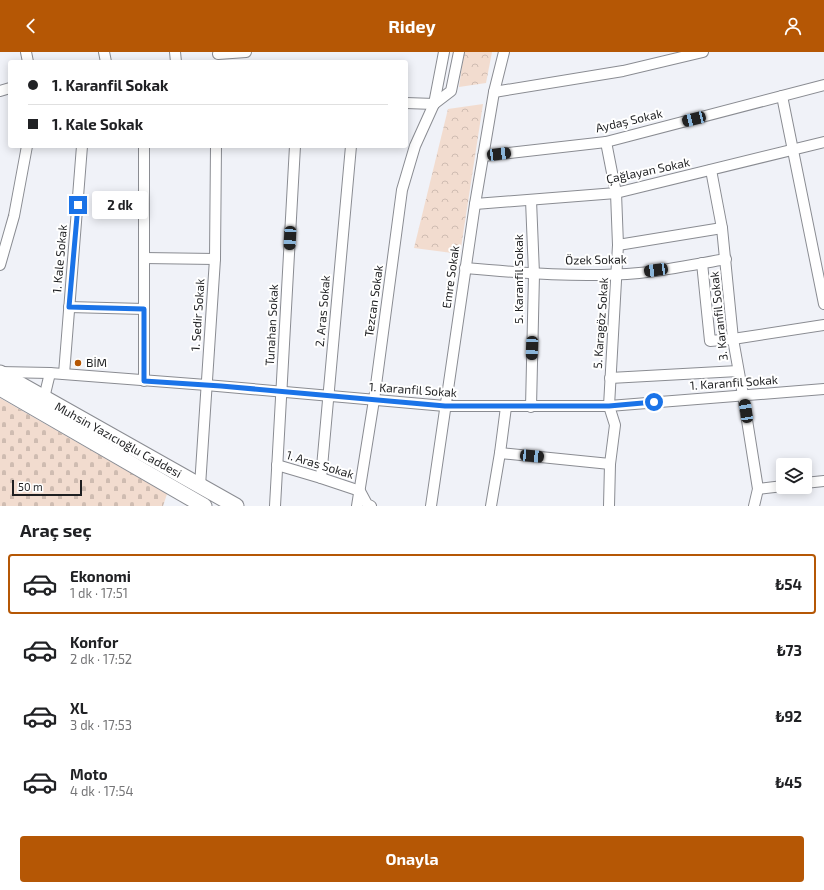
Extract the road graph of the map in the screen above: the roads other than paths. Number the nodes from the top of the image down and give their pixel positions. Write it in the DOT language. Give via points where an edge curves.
graph roads {
  1 [pos="246,52"];
  2 [pos="444,52"];
  3 [pos="459,52"];
  4 [pos="504,52"];
  5 [pos="703,52"];
  6 [pos="218,56"];
  7 [pos="824,85"];
  8 [pos="494,92"];
  9 [pos="782,96"];
  10 [pos="408,103"];
  11 [pos="434,104"];
  12 [pos="606,142"];
  13 [pos="824,142"];
  14 [pos="27,148"];
  15 [pos="82,148"];
  16 [pos="144,148"];
  17 [pos="216,148"];
  18 [pos="295,148"];
  19 [pos="352,148"];
  20 [pos="793,150"];
  21 [pos="483,156"];
  22 [pos="711,170"];
  23 [pos="616,193"];
  24 [pos="531,200"];
  25 [pos="475,204"];
  26 [pos="722,228"];
  27 [pos="618,245"];
  28 [pos="144,258"];
  29 [pos="215,259"];
  30 [pos="726,259"];
  31 [pos="702,263"];
  32 [pos="0,265"];
  33 [pos="465,268"];
  34 [pos="534,274"];
  35 [pos="617,274"];
  36 [pos="824,304"];
  37 [pos="69,307"];
  38 [pos="144,309"];
  39 [pos="824,326"];
  40 [pos="733,339"];
  41 [pos="738,371"];
  42 [pos="0,372"];
  43 [pos="50,373"];
  44 [pos="64,374"];
  45 [pos="610,378"];
  46 [pos="144,381"];
  47 [pos="206,385"];
  48 [pos="0,388"];
  49 [pos="824,389"];
  50 [pos="281,391"];
  51 [pos="743,395"];
  52 [pos="329,396"];
  53 [pos="44,398"];
  54 [pos="374,400"];
  55 [pos="445,406"];
  56 [pos="609,406"];
  57 [pos="506,407"];
  58 [pos="531,407"];
  59 [pos="500,453"];
  60 [pos="610,464"];
  61 [pos="277,465"];
  62 [pos="321,478"];
  63 [pos="824,481"];
  64 [pos="812,482"];
  65 [pos="200,486"];
  66 [pos="776,487"];
  67 [pos="758,489"];
  68 [pos="360,491"];
  69 [pos="197,504"];
  70 [pos="236,506"];
  71 [pos="275,506"];
  72 [pos="358,506"];
  73 [pos="371,506"];
  74 [pos="431,506"];
  75 [pos="491,506"];
  76 [pos="609,506"];
  77 [pos="754,506"];
  1 -- 6 [label="street"];
  2 -- 11 [label="street"];
  3 -- 11 [label="street" via="451,91"];
  4 -- 8 [label="street, Emre Sokak"];
  5 -- 8 [label="street" via="623,71"];
  7 -- 9 [label="street, Aydaş Sokak"];
  8 -- 21 [label="street, Emre Sokak"];
  9 -- 12 [label="street, Aydaş Sokak"];
  9 -- 20 [label="street"];
  10 -- 11 [label="street"];
  11 -- 54 [label="street, Tezcan Sokak" via="415,146 402,190"];
  12 -- 21 [label="street, Aydaş Sokak"];
  12 -- 23 [label="street, 5. Karagöz Sokak"];
  13 -- 20 [label="street, Çağlayan Sokak"];
  14 -- 32 [label="street" via="14,216"];
  15 -- 37 [label="street, 1. Kale Sokak"];
  16 -- 28 [label="street"];
  17 -- 29 [label="street, 1. Sedir Sokak"];
  18 -- 50 [label="street, Tunahan Sokak"];
  19 -- 52 [label="street, 2. Aras Sokak"];
  20 -- 22 [label="street, Çağlayan Sokak"];
  20 -- 36 [label="street"];
  21 -- 25 [label="street, Emre Sokak"];
  22 -- 23 [label="street, Çağlayan Sokak"];
  22 -- 26 [label="street, 3. Karanfil Sokak"];
  23 -- 24 [label="street, Çağlayan Sokak"];
  23 -- 27 [label="street, 5. Karagöz Sokak"];
  24 -- 25 [label="street, Çağlayan Sokak"];
  24 -- 34 [label="street, 5. Karanfil Sokak"];
  25 -- 33 [label="street, Emre Sokak"];
  26 -- 27 [label="street"];
  26 -- 30 [label="street, 3. Karanfil Sokak"];
  27 -- 35 [label="street, 5. Karagöz Sokak"];
  28 -- 29 [label="street"];
  28 -- 38 [label="street"];
  29 -- 47 [label="street, 1. Sedir Sokak"];
  30 -- 31 [label="street, Özek Sokak"];
  30 -- 40 [label="street, 3. Karanfil Sokak"];
  31 -- 35 [label="street, Özek Sokak"];
  31 -- 40 [label="street" via="710,341"];
  33 -- 34 [label="street, Özek Sokak"];
  33 -- 55 [label="street, Emre Sokak"];
  34 -- 35 [label="street, Özek Sokak"];
  34 -- 58 [label="street, 5. Karanfil Sokak"];
  35 -- 45 [label="street, 5. Karagöz Sokak"];
  37 -- 38 [label="street"];
  37 -- 44 [label="street, 1. Kale Sokak"];
  38 -- 46 [label="street"];
  39 -- 40 [label="street"];
  40 -- 41 [label="street, 3. Karanfil Sokak"];
  41 -- 45 [label="street"];
  41 -- 51 [label="street, 3. Karanfil Sokak"];
  42 -- 43 [label="street, 1. Karanfil Sokak"];
  42 -- 53 [label="street, Muhsin Yazıcıoğlu Caddesi"];
  43 -- 44 [label="street, 1. Karanfil Sokak"];
  43 -- 53 [label="street"];
  44 -- 46 [label="street, 1. Karanfil Sokak"];
  45 -- 56 [label="street, 5. Karagöz Sokak"];
  46 -- 47 [label="street, 1. Karanfil Sokak"];
  47 -- 50 [label="street, 1. Karanfil Sokak"];
  47 -- 65 [label="street, 1. Sedir Sokak"];
  48 -- 69 [label="street, Muhsin Yazıcıoğlu Caddesi"];
  49 -- 51 [label="street, 1. Karanfil Sokak"];
  50 -- 52 [label="street, 1. Karanfil Sokak"];
  50 -- 61 [label="street, Tunahan Sokak"];
  51 -- 56 [label="street, 1. Karanfil Sokak"];
  51 -- 67 [label="street, 3. Karanfil Sokak"];
  52 -- 54 [label="street, 1. Karanfil Sokak"];
  52 -- 62 [label="street, 2. Aras Sokak"];
  53 -- 65 [label="street, Muhsin Yazıcıoğlu Caddesi"];
  54 -- 55 [label="street, 1. Karanfil Sokak"];
  54 -- 68 [label="street, Tezcan Sokak"];
  55 -- 57 [label="street, 1. Karanfil Sokak"];
  55 -- 74 [label="street, Emre Sokak"];
  56 -- 58 [label="street, 1. Karanfil Sokak"];
  56 -- 60 [label="street, 5. Karagöz Sokak" via="615,425"];
  57 -- 58 [label="street, 1. Karanfil Sokak"];
  57 -- 59 [label="street"];
  59 -- 60 [label="street"];
  59 -- 75 [label="street"];
  60 -- 76 [label="street, 5. Karagöz Sokak"];
  61 -- 62 [label="street, 1. Aras Sokak"];
  61 -- 71 [label="street, Tunahan Sokak"];
  62 -- 68 [label="street, 1. Aras Sokak"];
  63 -- 64 [label="street"];
  65 -- 69 [label="street"];
  65 -- 70 [label="street, Muhsin Yazıcıoğlu Caddesi"];
  66 -- 67 [label="street"];
  67 -- 77 [label="street, 3. Karanfil Sokak"];
  68 -- 72 [label="street, Tezcan Sokak"];
  68 -- 73 [label="street, 1. Aras Sokak" via="367,504"];
}
